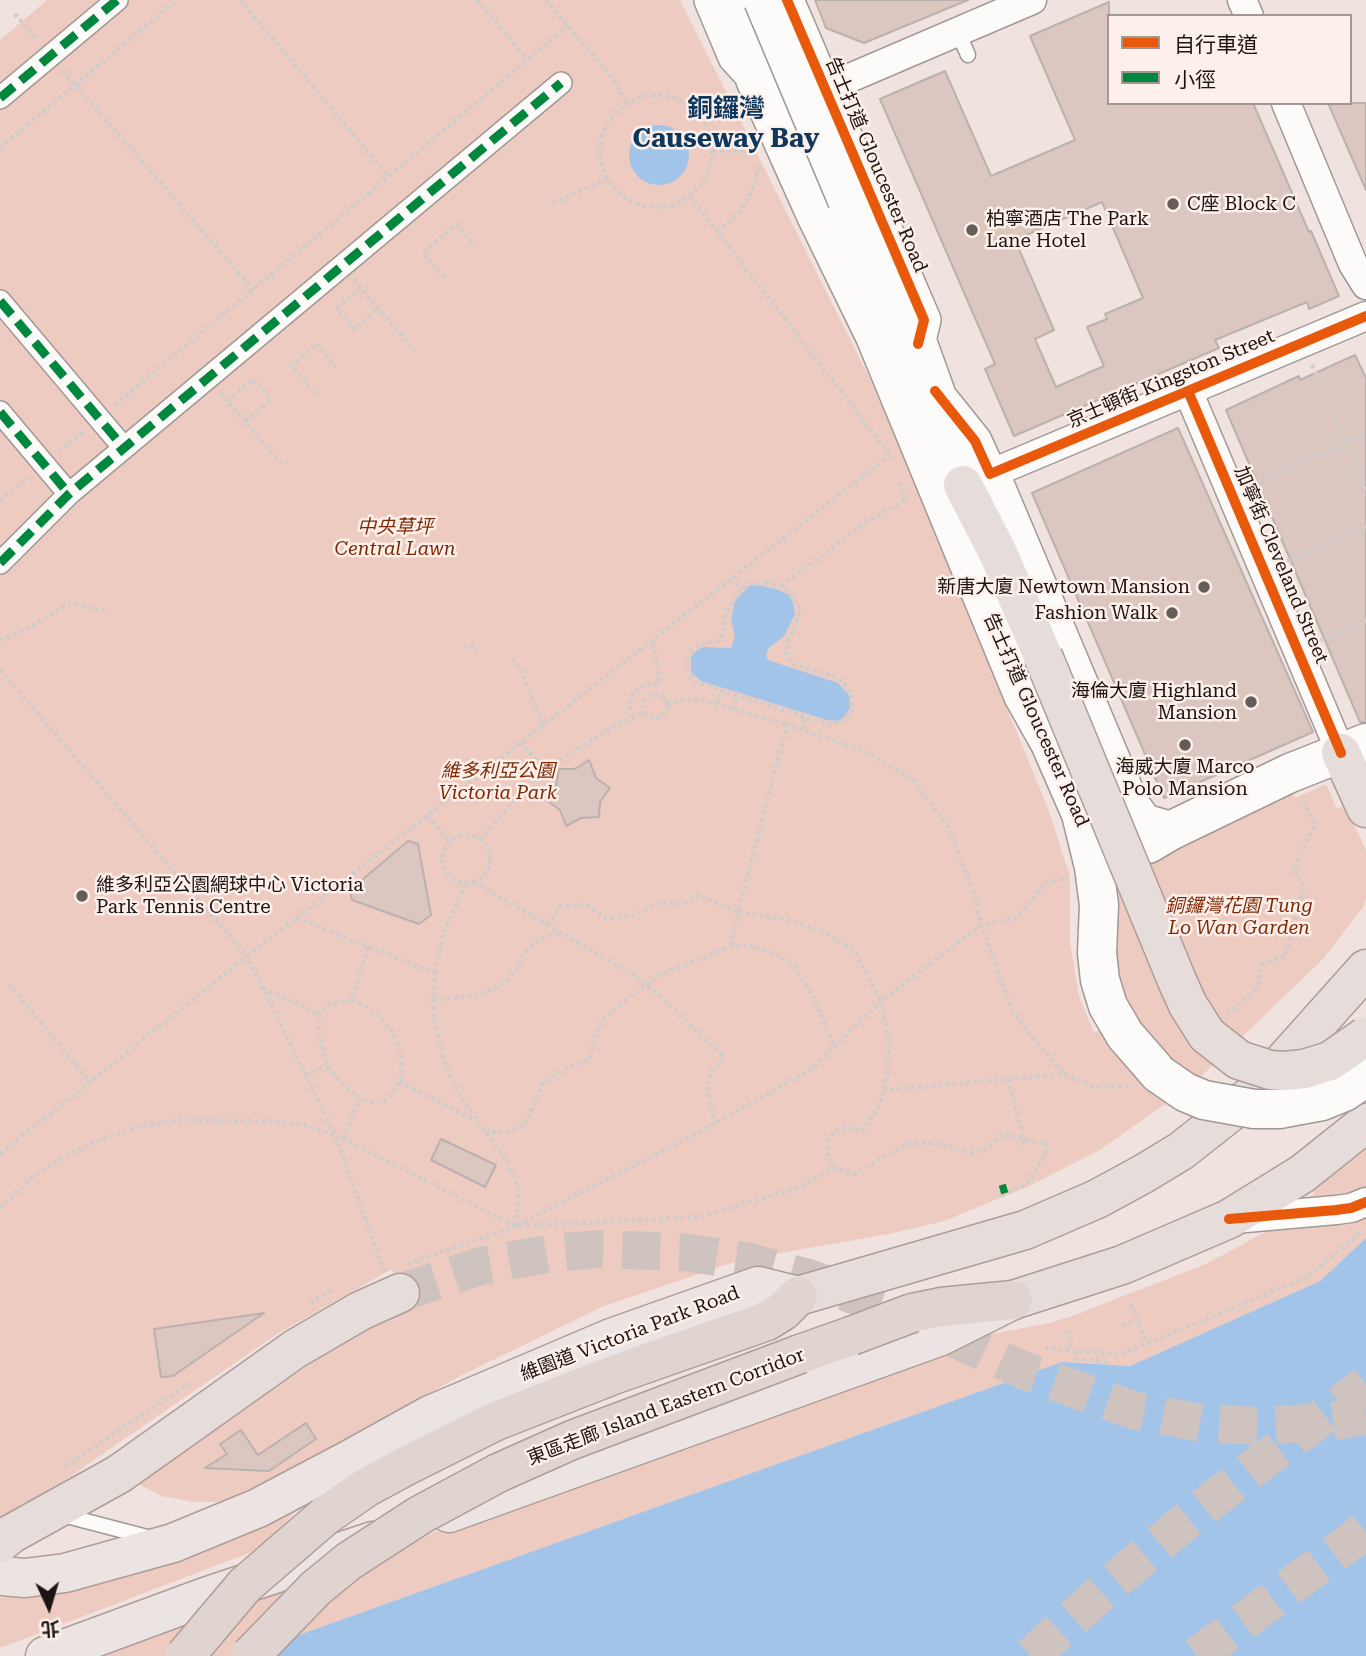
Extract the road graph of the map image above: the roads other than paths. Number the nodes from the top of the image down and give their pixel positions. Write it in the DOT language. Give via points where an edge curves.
graph roads {
  1 [pos="117,0"];
  2 [pos="711,0"];
  3 [pos="736,0"];
  4 [pos="762,0"];
  5 [pos="787,0"];
  6 [pos="1032,0"];
  7 [pos="757,73"];
  8 [pos="561,83"];
  9 [pos="824,89"];
  10 [pos="0,98"];
  11 [pos="1287,105"];
  12 [pos="1366,285"];
  13 [pos="0,301"];
  14 [pos="1366,316"];
  15 [pos="910,337"];
  16 [pos="1188,391"];
  17 [pos="0,412"];
  18 [pos="124,448"];
  19 [pos="977,479"];
  20 [pos="69,494"];
  21 [pos="0,563"];
  22 [pos="1354,748"];
  23 [pos="1366,808"];
  24 [pos="1170,831"];
  25 [pos="1099,905"];
  26 [pos="1366,969"];
  27 [pos="1366,1036"];
  28 [pos="1366,1077"];
  29 [pos="1366,1124"];
  30 [pos="1366,1202"];
  31 [pos="1229,1219"];
  32 [pos="392,1282"];
  33 [pos="798,1296"];
  34 [pos="1013,1300"];
  35 [pos="52,1513"];
  36 [pos="173,1542"];
  37 [pos="0,1543"];
  38 [pos="0,1576"];
  39 [pos="45,1656"];
  40 [pos="185,1656"];
  41 [pos="250,1656"];
  1 -- 10 [label="street"];
  2 -- 7 [label="street, 告士打道 Gloucester Road" via="735,57"];
  3 -- 7 [label="main road"];
  4 -- 15 [label="main road, 告士打道 Gloucester Road, bridge"];
  5 -- 9 [label="street, 告士打道 Gloucester Road"];
  6 -- 9 [label="street" via="963,44"];
  7 -- 9 [label="street"];
  7 -- 25 [label="main road, 告士打道 Gloucester Road" via="816,215 875,336 1023,695 1051,743 1081,814"];
  8 -- 18 [label="street"];
  9 -- 15 [label="street, 告士打道 Gloucester Road" via="924,320"];
  11 -- 12 [label="street"];
  13 -- 18 [label="street"];
  14 -- 16 [label="street, 京士頓街 Kingston Street"];
  15 -- 19 [label="main road, 告士打道 Gloucester Road" via="935,391 946,452"];
  16 -- 19 [label="street, 京士頓街 Kingston Street"];
  16 -- 22 [label="street, 加寧街 Cleveland Street"];
  17 -- 20 [label="street"];
  18 -- 20 [label="street"];
  19 -- 24 [label="main road, 告士打道 Gloucester Road" via="1129,803 1143,823"];
  19 -- 27 [label="highway, bridge" via="1004,568 1178,983 1207,1035 1239,1060 1284,1071 1330,1061"];
  20 -- 21 [label="street"];
  22 -- 23 [label="highway"];
  22 -- 24 [label="main road"];
  24 -- 25 [label="main road" via="1131,857"];
  25 -- 28 [label="main road, 告士打道 Gloucester Road, bridge" via="1097,953 1108,1006 1125,1035 1171,1083 1204,1100 1254,1109 1322,1101"];
  26 -- 33 [label="highway" via="1257,1091 1143,1174 1025,1230"];
  29 -- 31 [label="highway" via="1301,1174"];
  30 -- 31 [label="street" via="1336,1210"];
  31 -- 34 [label="highway" via="1122,1265"];
  32 -- 35 [label="highway" via="360,1311 295,1349 119,1474"];
  33 -- 36 [label="main road, 維園道 Victoria Park Road" via="758,1286 611,1338 430,1415 258,1508"];
  33 -- 40 [label="highway, bridge" via="766,1321 509,1416 367,1488 325,1516 255,1576"];
  34 -- 39 [label="main road" via="928,1340"];
  34 -- 41 [label="highway, 東區走廊 Island Eastern Corridor, bridge" via="912,1313 534,1456 420,1515 348,1561"];
  35 -- 36 [label="lane"];
  35 -- 37 [label="highway"];
  36 -- 38 [label="main road, 維園道 Victoria Park Road" via="65,1573"];
}
